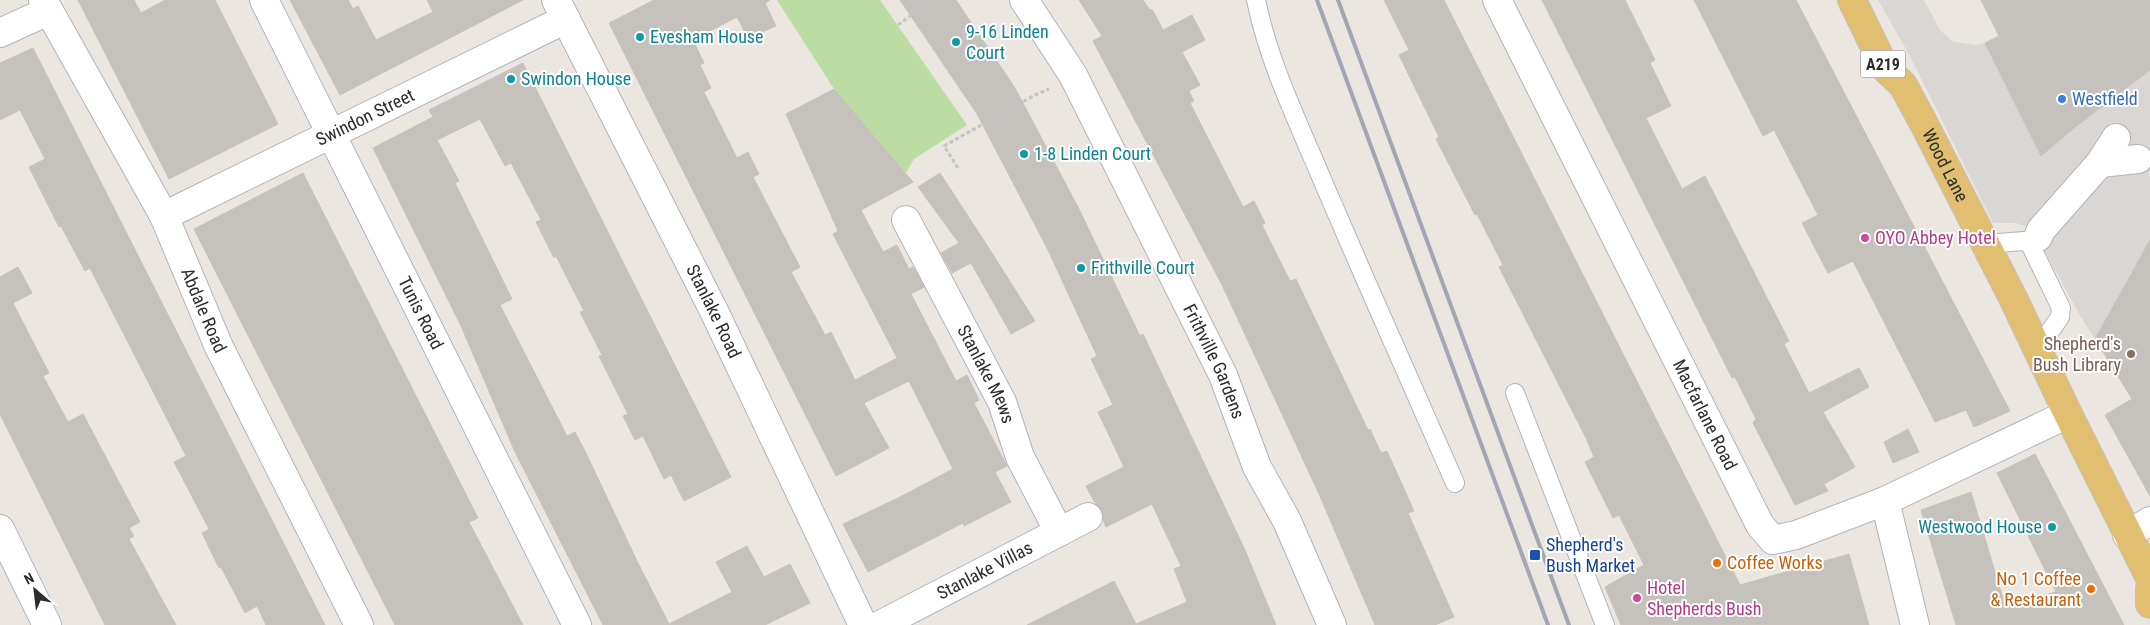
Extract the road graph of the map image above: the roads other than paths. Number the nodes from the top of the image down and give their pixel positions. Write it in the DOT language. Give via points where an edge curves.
graph roads {
  1 [pos="264,0"];
  2 [pos="1024,0"];
  3 [pos="1256,0"];
  4 [pos="1497,0"];
  5 [pos="1852,0"];
  6 [pos="46,5"];
  7 [pos="561,9"];
  8 [pos="0,33"];
  9 [pos="332,135"];
  10 [pos="2116,138"];
  11 [pos="2138,159"];
  12 [pos="2100,163"];
  13 [pos="164,216"];
  14 [pos="906,220"];
  15 [pos="2038,237"];
  16 [pos="1985,244"];
  17 [pos="2037,350"];
  18 [pos="1515,392"];
  19 [pos="2068,414"];
  20 [pos="1455,483"];
  21 [pos="1885,501"];
  22 [pos="1088,517"];
  23 [pos="2139,528"];
  24 [pos="0,529"];
  25 [pos="1059,532"];
  26 [pos="2150,578"];
  27 [pos="2150,588"];
  28 [pos="2150,604"];
  29 [pos="47,625"];
  30 [pos="359,625"];
  31 [pos="577,625"];
  32 [pos="863,625"];
  33 [pos="880,625"];
  34 [pos="1330,625"];
  35 [pos="1605,625"];
  36 [pos="1915,625"];
  1 -- 9 [label="street, Tunis Road"];
  2 -- 34 [label="street, Frithville Gardens" via="1073,75 1223,375 1257,467 1288,521"];
  3 -- 20 [label="lane" via="1262,30 1282,83"];
  4 -- 21 [label="street, Macfarlane Road" via="1760,525 1773,540 1784,539"];
  5 -- 16 [label="main road, Wood Lane / A219" via="1885,68 1903,85"];
  6 -- 8 [label="street"];
  6 -- 13 [label="street, Abdale Road"];
  7 -- 9 [label="street, Swindon Street"];
  7 -- 32 [label="street, Stanlake Road" via="714,311"];
  9 -- 13 [label="street, Swindon Street"];
  9 -- 31 [label="street, Tunis Road"];
  10 -- 12 [label="street"];
  11 -- 12 [label="street"];
  12 -- 15 [label="street"];
  13 -- 30 [label="street, Abdale Road" via="219,347"];
  14 -- 25 [label="street, Stanlake Mews" via="1002,402 1020,457"];
  16 -- 17 [label="main road, Wood Lane / A219"];
  16 -- 17 [label="lane" via="2024,241 2030,244 2061,308 2060,317"];
  17 -- 19 [label="main road, Wood Lane / A219"];
  18 -- 35 [label="lane"];
  19 -- 21 [label="street, Macfarlane Road"];
  19 -- 23 [label="main road, Wood Lane / A219"];
  21 -- 36 [label="street"];
  22 -- 25 [label="street, Stanlake Villas"];
  23 -- 26 [label="main road, Wood Lane / A219"];
  24 -- 29 [label="street"];
  25 -- 33 [label="street, Stanlake Villas"];
  27 -- 28 [label="main road"];
}
